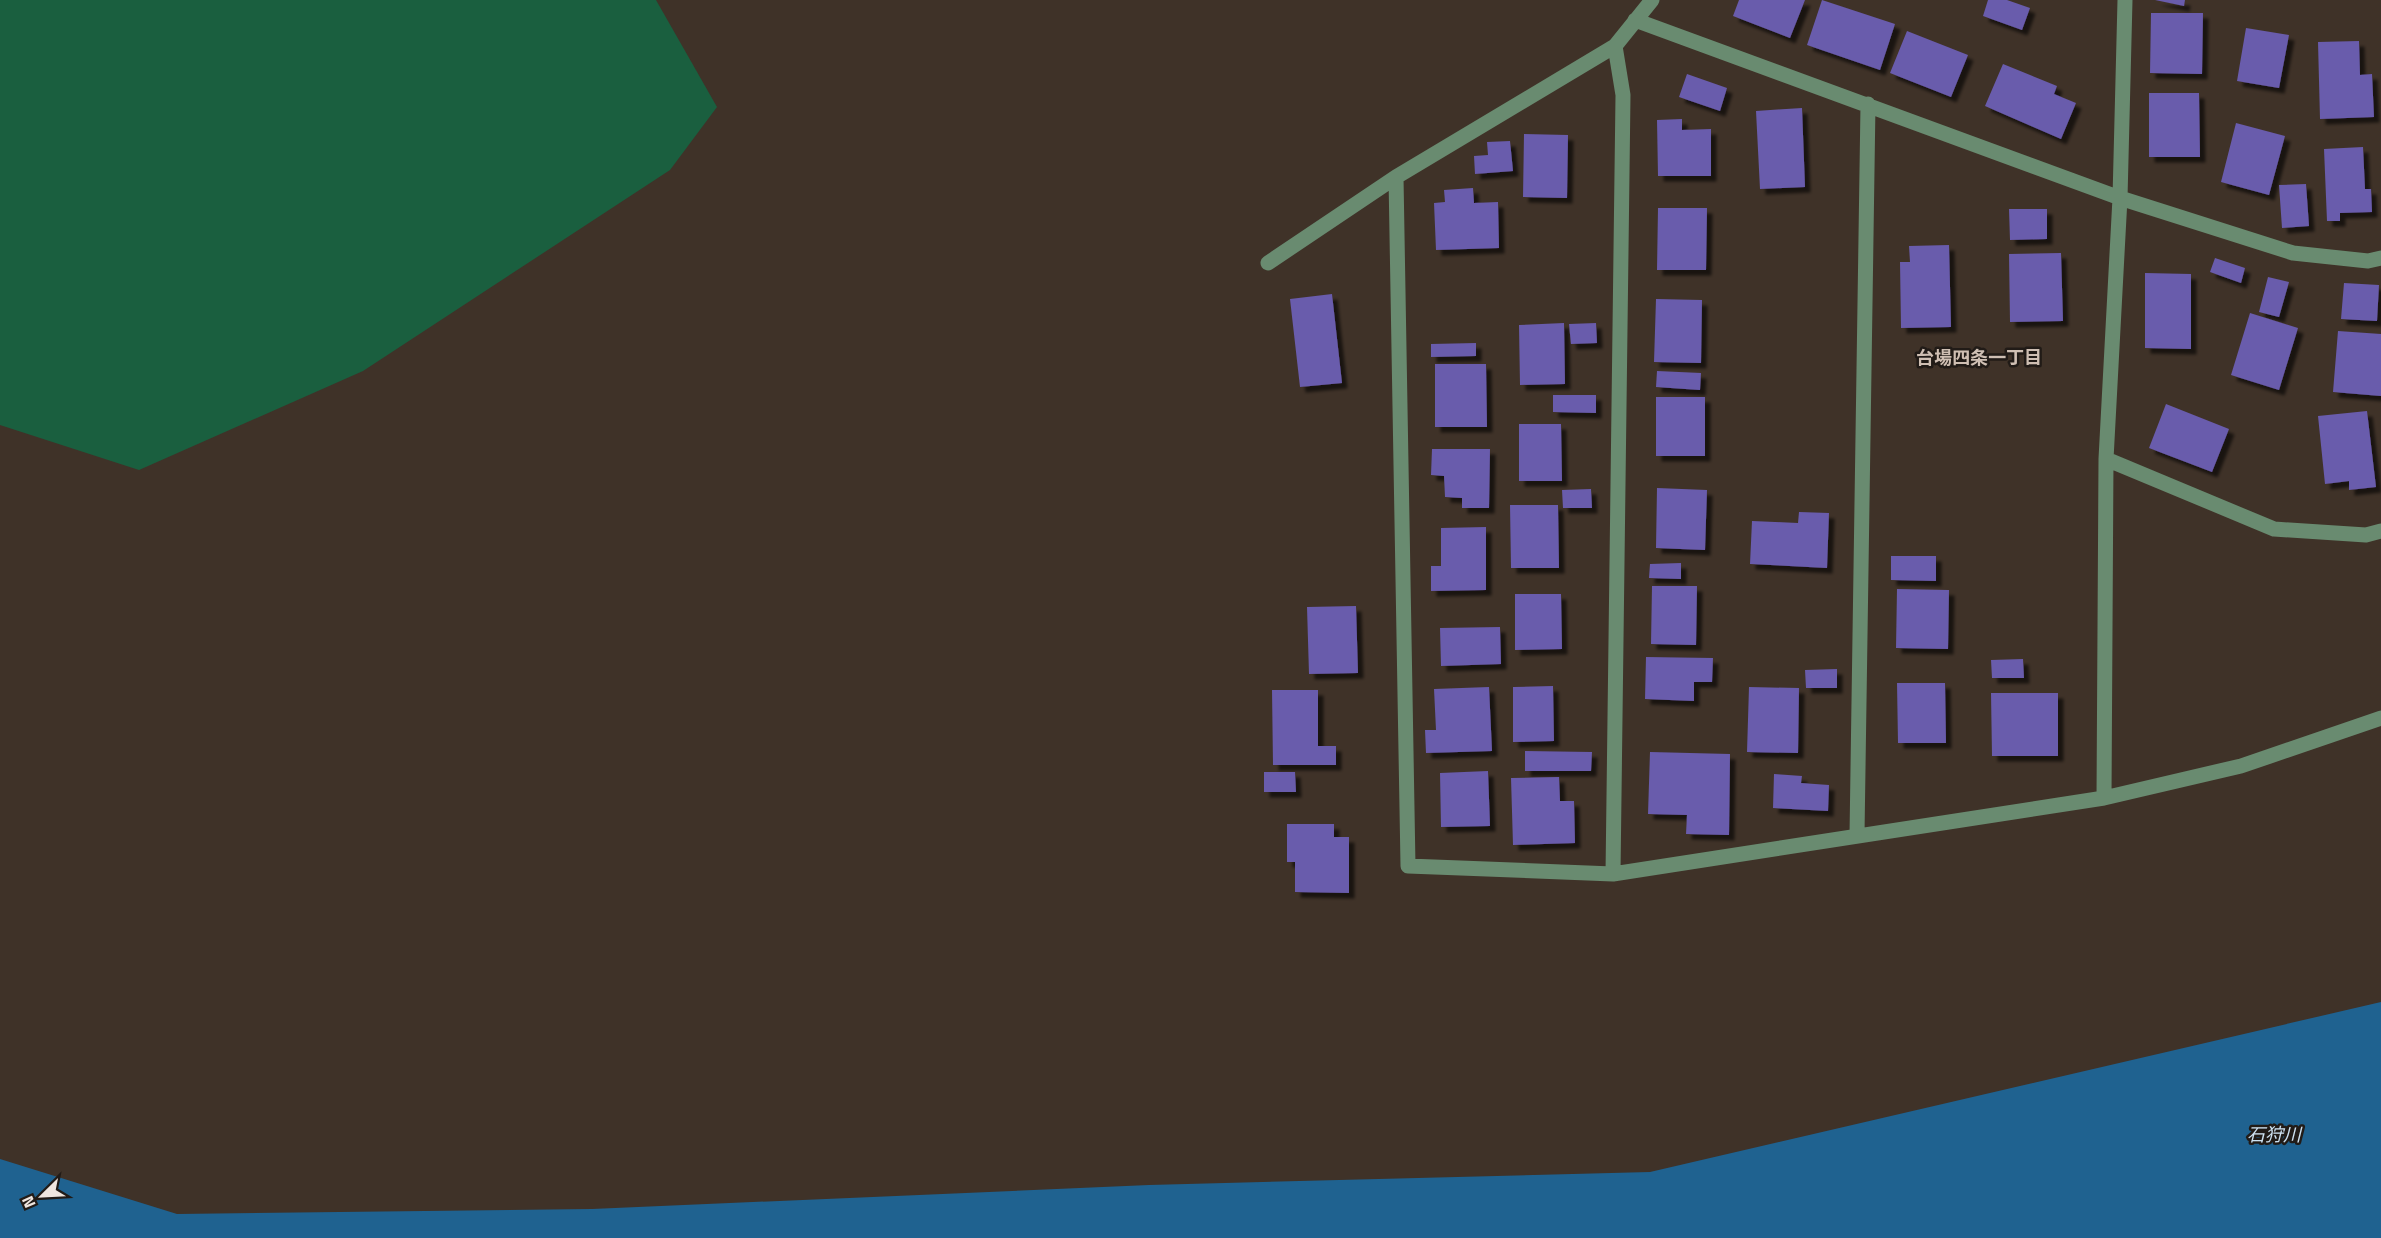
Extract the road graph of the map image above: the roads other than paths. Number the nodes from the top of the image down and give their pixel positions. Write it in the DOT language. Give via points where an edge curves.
graph roads {
  1 [pos="1652,0"];
  2 [pos="2125,0"];
  3 [pos="1635,20"];
  4 [pos="1615,46"];
  5 [pos="1868,104"];
  6 [pos="1396,177"];
  7 [pos="2120,198"];
  8 [pos="2381,258"];
  9 [pos="1268,263"];
  10 [pos="2106,459"];
  11 [pos="2381,531"];
  12 [pos="2381,718"];
  13 [pos="2104,798"];
  14 [pos="1857,835"];
  15 [pos="1613,874"];
  1 -- 3 [label="street"];
  2 -- 7 [label="street"];
  3 -- 4 [label="street"];
  3 -- 5 [label="street"];
  4 -- 6 [label="street"];
  4 -- 15 [label="street" via="1623,95"];
  5 -- 7 [label="street"];
  5 -- 14 [label="street"];
  6 -- 9 [label="street"];
  6 -- 15 [label="street" via="1408,866"];
  7 -- 8 [label="street" via="2294,253 2368,261"];
  7 -- 10 [label="street"];
  10 -- 11 [label="street" via="2274,529 2367,535"];
  10 -- 13 [label="street"];
  12 -- 13 [label="street" via="2241,766"];
  13 -- 14 [label="street"];
  14 -- 15 [label="street"];
}
